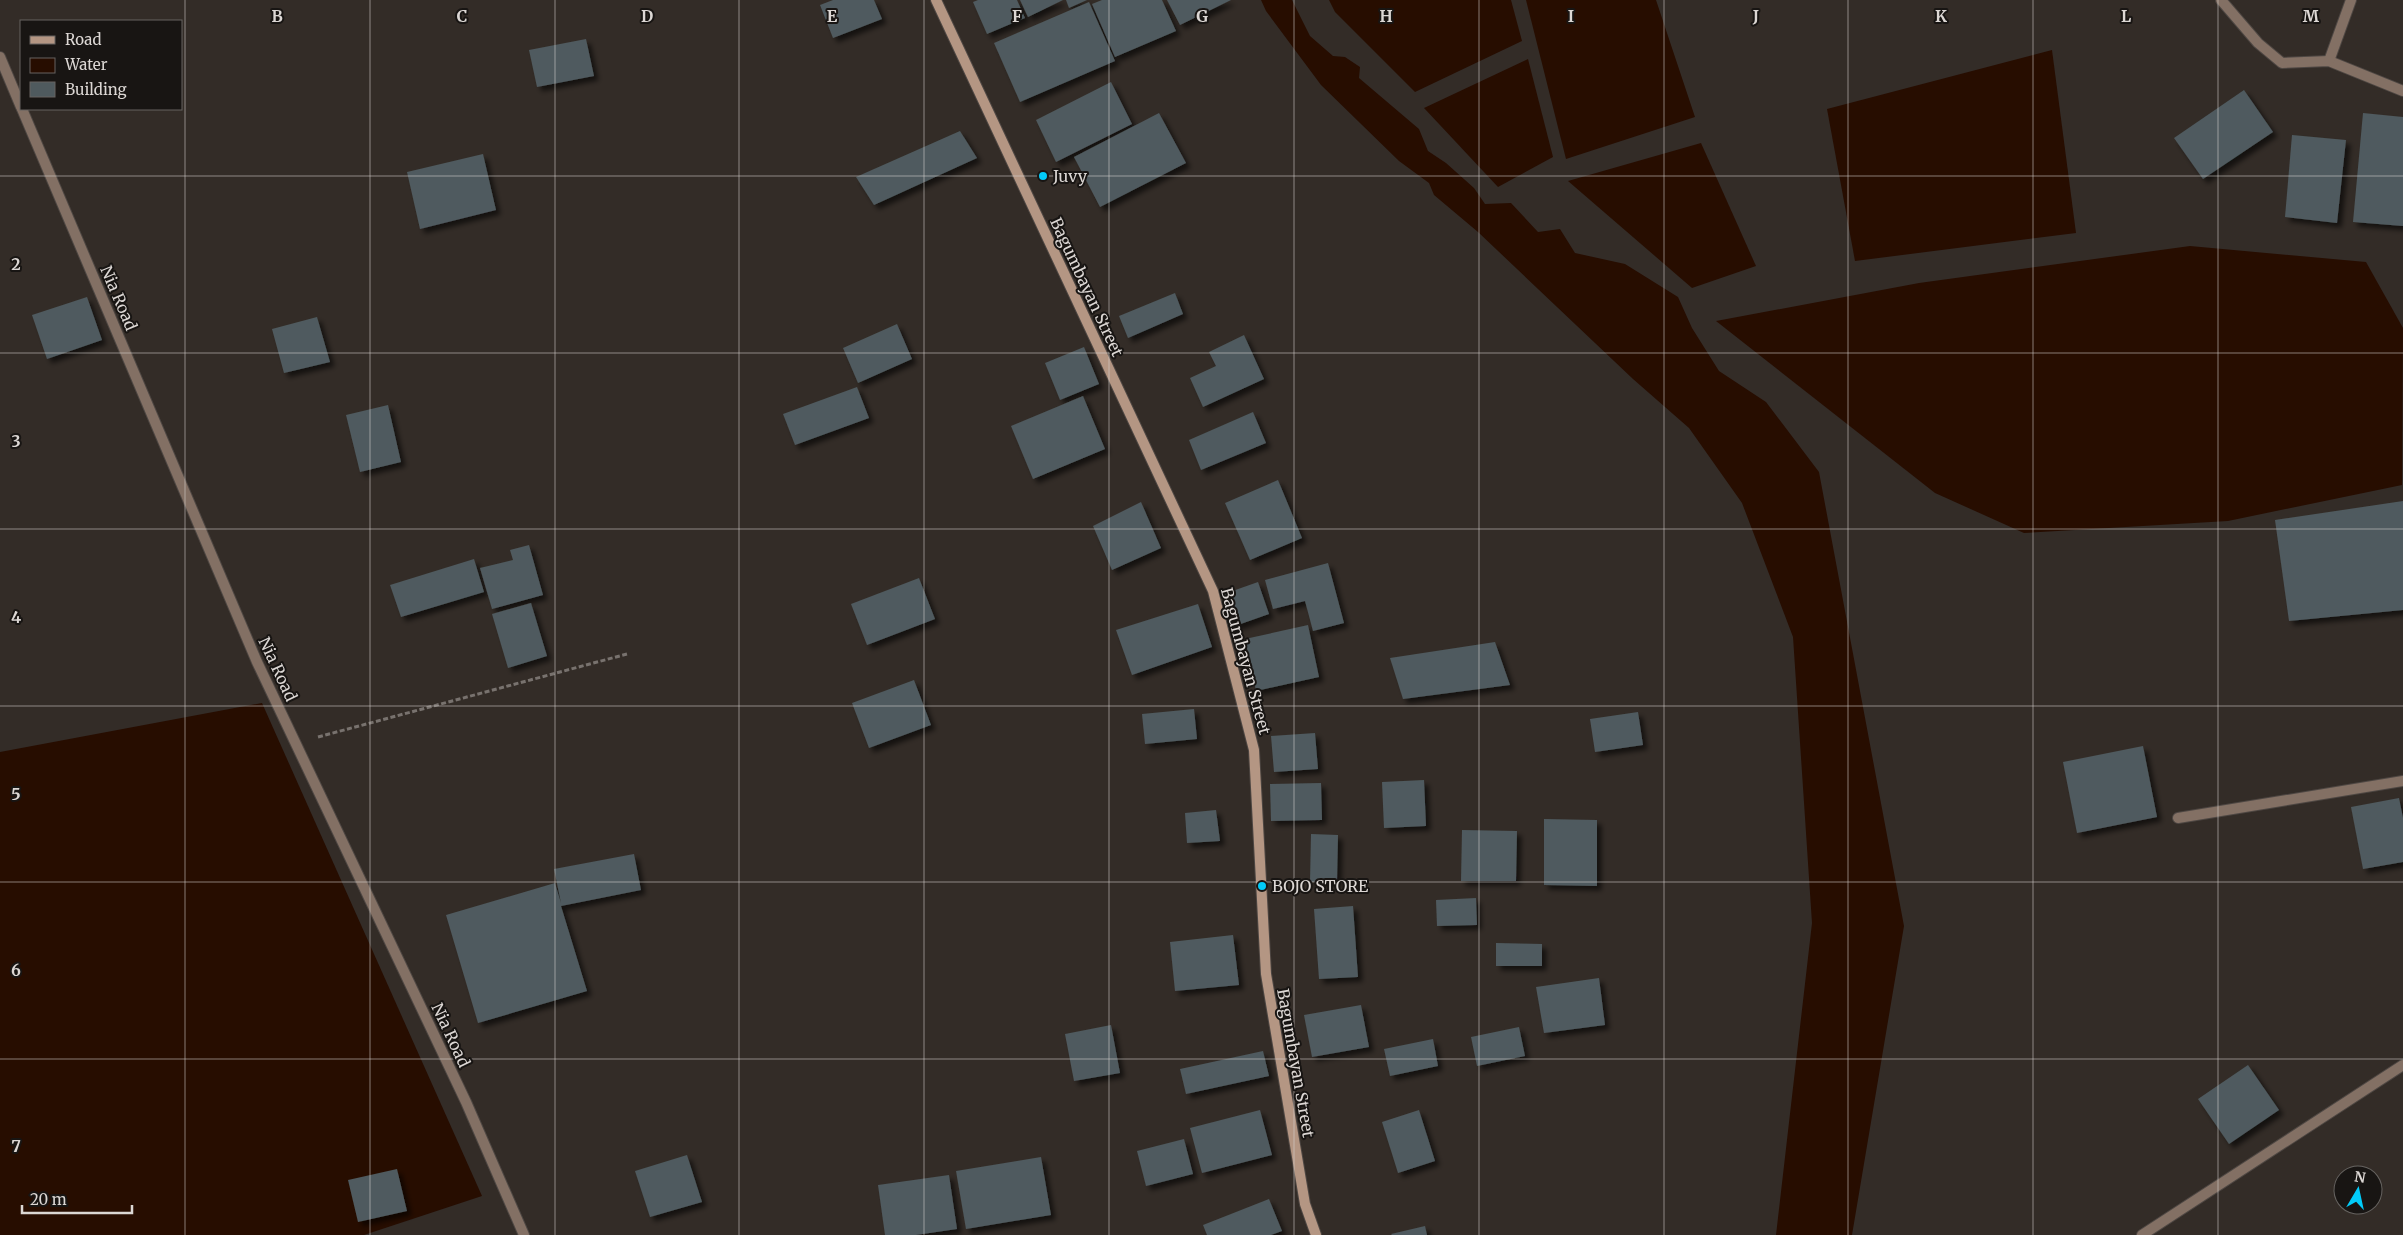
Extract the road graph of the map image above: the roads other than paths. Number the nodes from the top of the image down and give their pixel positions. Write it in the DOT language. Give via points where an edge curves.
graph roads {
  1 [pos="936,0"];
  2 [pos="2220,0"];
  3 [pos="2351,0"];
  4 [pos="0,57"];
  5 [pos="2329,61"];
  6 [pos="2403,91"];
  7 [pos="20,103"];
  8 [pos="23,110"];
  9 [pos="2403,781"];
  10 [pos="2178,818"];
  11 [pos="2403,1065"];
  12 [pos="524,1235"];
  13 [pos="1316,1235"];
  14 [pos="2142,1235"];
  1 -- 13 [label="main road, Bagumbayan Street" via="1213,591 1254,750 1266,974 1305,1204"];
  2 -- 5 [label="street" via="2258,43 2282,63"];
  3 -- 5 [label="street"];
  4 -- 7 [label="street, Nia Road"];
  5 -- 6 [label="street"];
  8 -- 12 [label="street, Nia Road" via="257,662 466,1102"];
  9 -- 10 [label="street"];
  11 -- 14 [label="street"];
}
